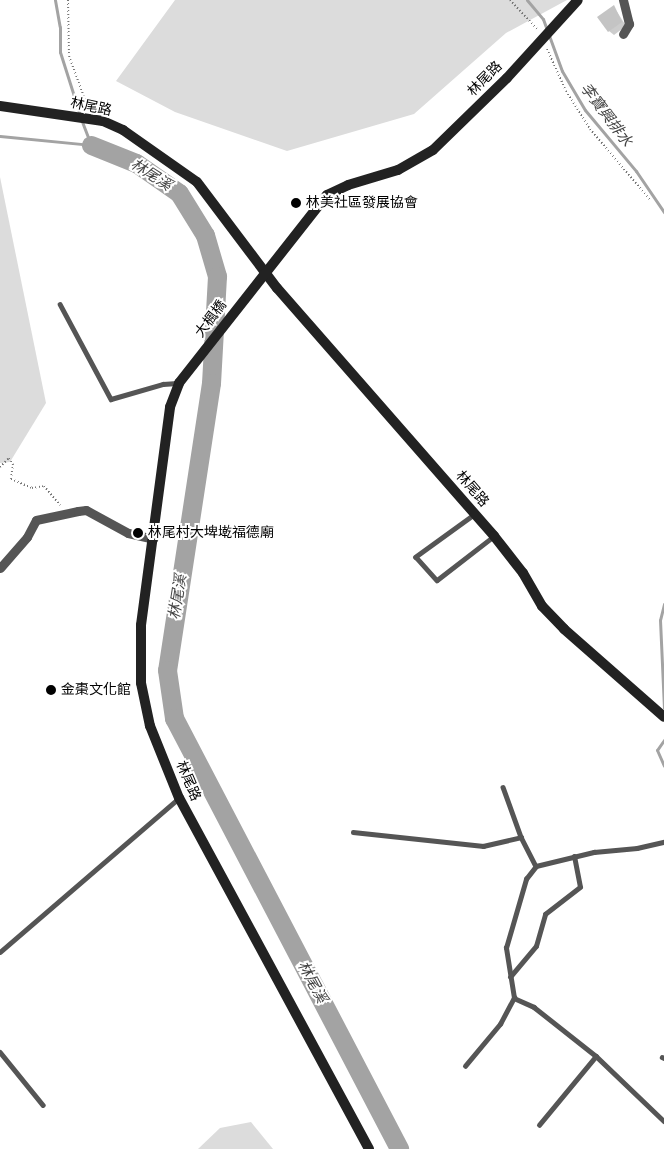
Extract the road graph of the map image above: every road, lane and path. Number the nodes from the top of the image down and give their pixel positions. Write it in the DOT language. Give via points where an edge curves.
graph roads {
  1 [pos="68,0"];
  2 [pos="510,0"];
  3 [pos="578,0"];
  4 [pos="623,0"];
  5 [pos="623,34"];
  6 [pos="541,40"];
  7 [pos="0,106"];
  8 [pos="92,120"];
  9 [pos="651,201"];
  10 [pos="264,272"];
  11 [pos="60,304"];
  12 [pos="179,383"];
  13 [pos="0,467"];
  14 [pos="61,506"];
  15 [pos="476,514"];
  16 [pos="494,536"];
  17 [pos="153,539"];
  18 [pos="0,568"];
  19 [pos="664,717"];
  20 [pos="503,787"];
  21 [pos="179,798"];
  22 [pos="353,832"];
  23 [pos="521,837"];
  24 [pos="664,842"];
  25 [pos="574,857"];
  26 [pos="536,866"];
  27 [pos="0,952"];
  28 [pos="510,977"];
  29 [pos="514,998"];
  30 [pos="0,1052"];
  31 [pos="596,1056"];
  32 [pos="465,1066"];
  33 [pos="43,1105"];
  34 [pos="664,1121"];
  35 [pos="539,1125"];
  36 [pos="369,1149"];
  1 -- 8 [label="path" via="69,56"];
  2 -- 6 [label="path" via="535,26"];
  3 -- 6 [label="street, 林尾路"];
  4 -- 5 [label="street" via="629,24"];
  6 -- 9 [label="path" via="566,91 590,129"];
  6 -- 10 [label="street, 林尾路" via="433,150 398,170 327,195"];
  7 -- 8 [label="street, 林尾路"];
  8 -- 10 [label="street, 林尾路" via="123,130 197,182"];
  10 -- 12 [label="street, 大楓橋"];
  10 -- 15 [label="street, 林尾路"];
  11 -- 12 [label="lane" via="111,398"];
  12 -- 17 [label="street, 林尾路" via="170,407"];
  13 -- 14 [label="path" via="9,458 13,464 11,479 32,488 44,486"];
  15 -- 16 [label="street, 林尾路"];
  15 -- 16 [label="lane" via="416,557 437,580"];
  16 -- 19 [label="street, 林尾路" via="524,573 542,606"];
  17 -- 18 [label="street" via="128,533 86,510 78,511 36,520 27,537"];
  17 -- 21 [label="street, 林尾路" via="141,625 141,683 150,726"];
  20 -- 23 [label="lane"];
  21 -- 27 [label="lane"];
  21 -- 36 [label="street, 林尾路"];
  22 -- 23 [label="lane" via="483,846"];
  23 -- 26 [label="lane"];
  24 -- 25 [label="lane"];
  25 -- 26 [label="lane"];
  25 -- 28 [label="lane" via="580,887 545,914 536,946"];
  26 -- 28 [label="lane" via="526,878 506,948"];
  28 -- 29 [label="lane"];
  29 -- 31 [label="lane" via="534,1007"];
  29 -- 32 [label="lane" via="500,1024"];
  30 -- 33 [label="lane"];
  31 -- 34 [label="lane"];
  31 -- 35 [label="lane"];
}
